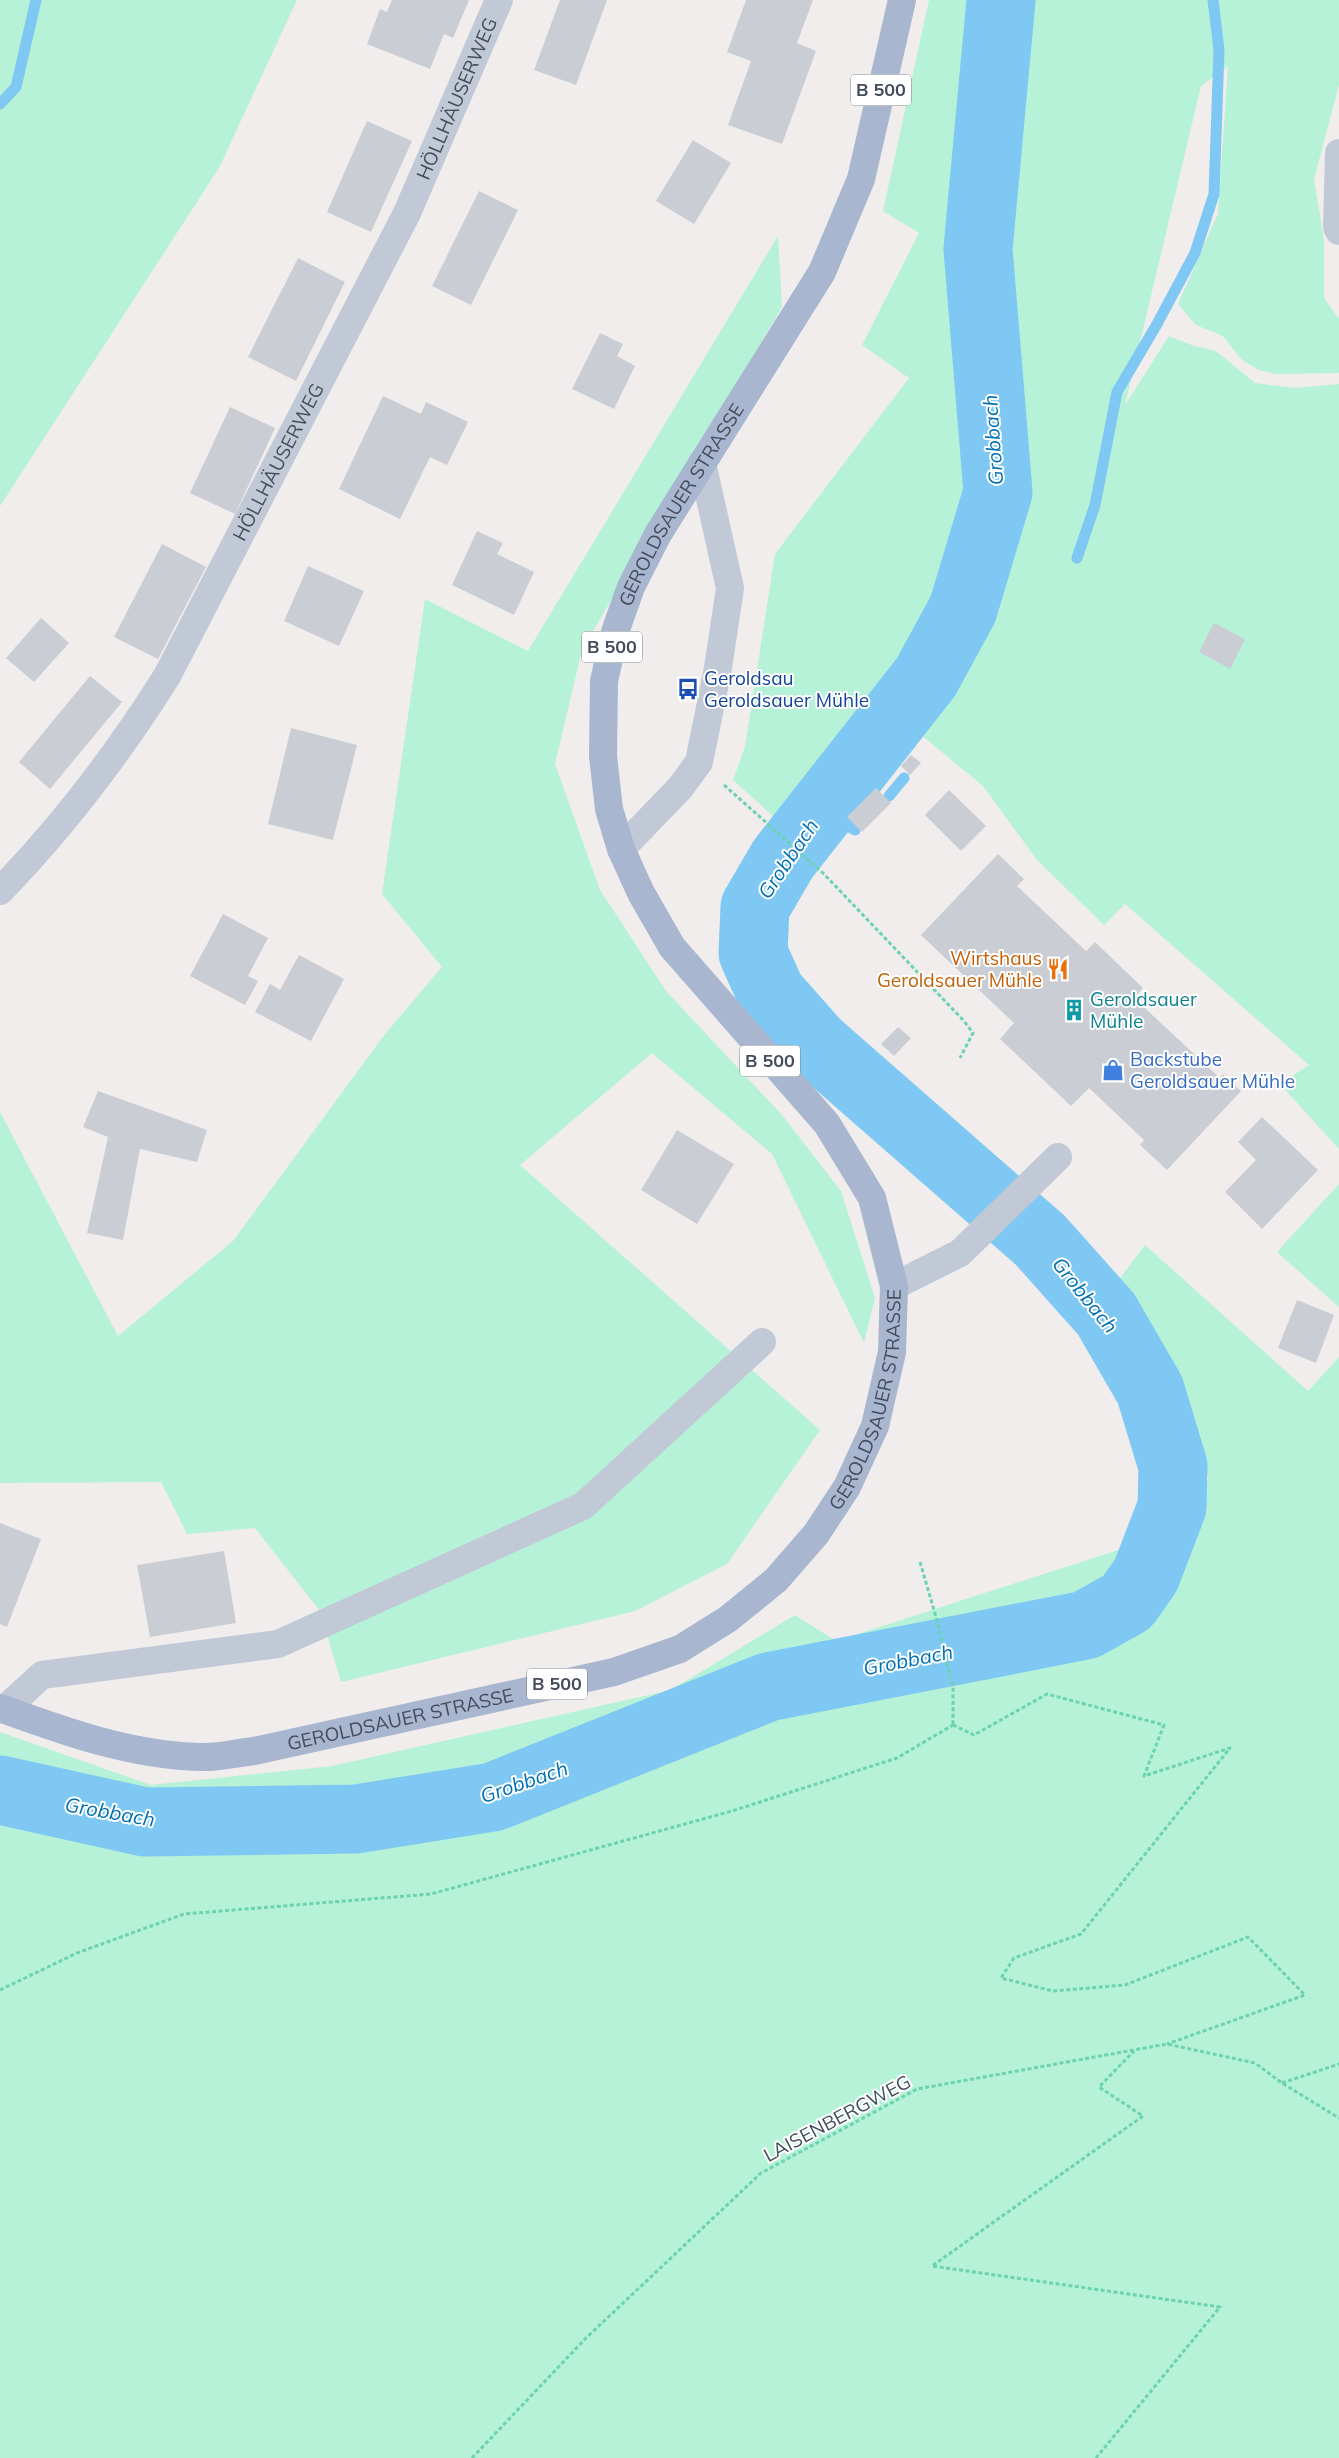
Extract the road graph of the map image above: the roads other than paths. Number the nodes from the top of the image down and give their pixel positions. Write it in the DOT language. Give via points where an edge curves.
graph roads {
  1 [pos="499,0"];
  2 [pos="902,0"];
  3 [pos="1339,153"];
  4 [pos="1339,232"];
  5 [pos="702,463"];
  6 [pos="621,849"];
  7 [pos="0,891"];
  8 [pos="1058,1157"];
  9 [pos="894,1286"];
  10 [pos="762,1342"];
  11 [pos="2,1709"];
  1 -- 7 [label="street, HÖLLHÄUSERWEG" via="407,213 167,676 83,799"];
  2 -- 5 [label="main road, GEROLDSAUER STRASSE / B 500" via="861,179 822,272"];
  3 -- 4 [label="street"];
  5 -- 6 [label="main road, GEROLDSAUER STRASSE / B 500" via="658,534 631,587 615,632 604,681 603,756 609,809"];
  5 -- 6 [label="street" via="730,588 699,762 680,788"];
  6 -- 9 [label="main road, GEROLDSAUER STRASSE / B 500" via="641,893 672,947 827,1124 872,1198"];
  8 -- 9 [label="street" via="960,1253"];
  9 -- 11 [label="main road, GEROLDSAUER STRASSE / B 500" via="892,1352 875,1426 847,1487 816,1534 776,1580 728,1618 680,1649 614,1672 475,1704 254,1751 202,1757 145,1753 95,1741"];
  10 -- 11 [label="street, GEROLDSAUER STRASSE" via="583,1506 278,1644 42,1675"];
}
